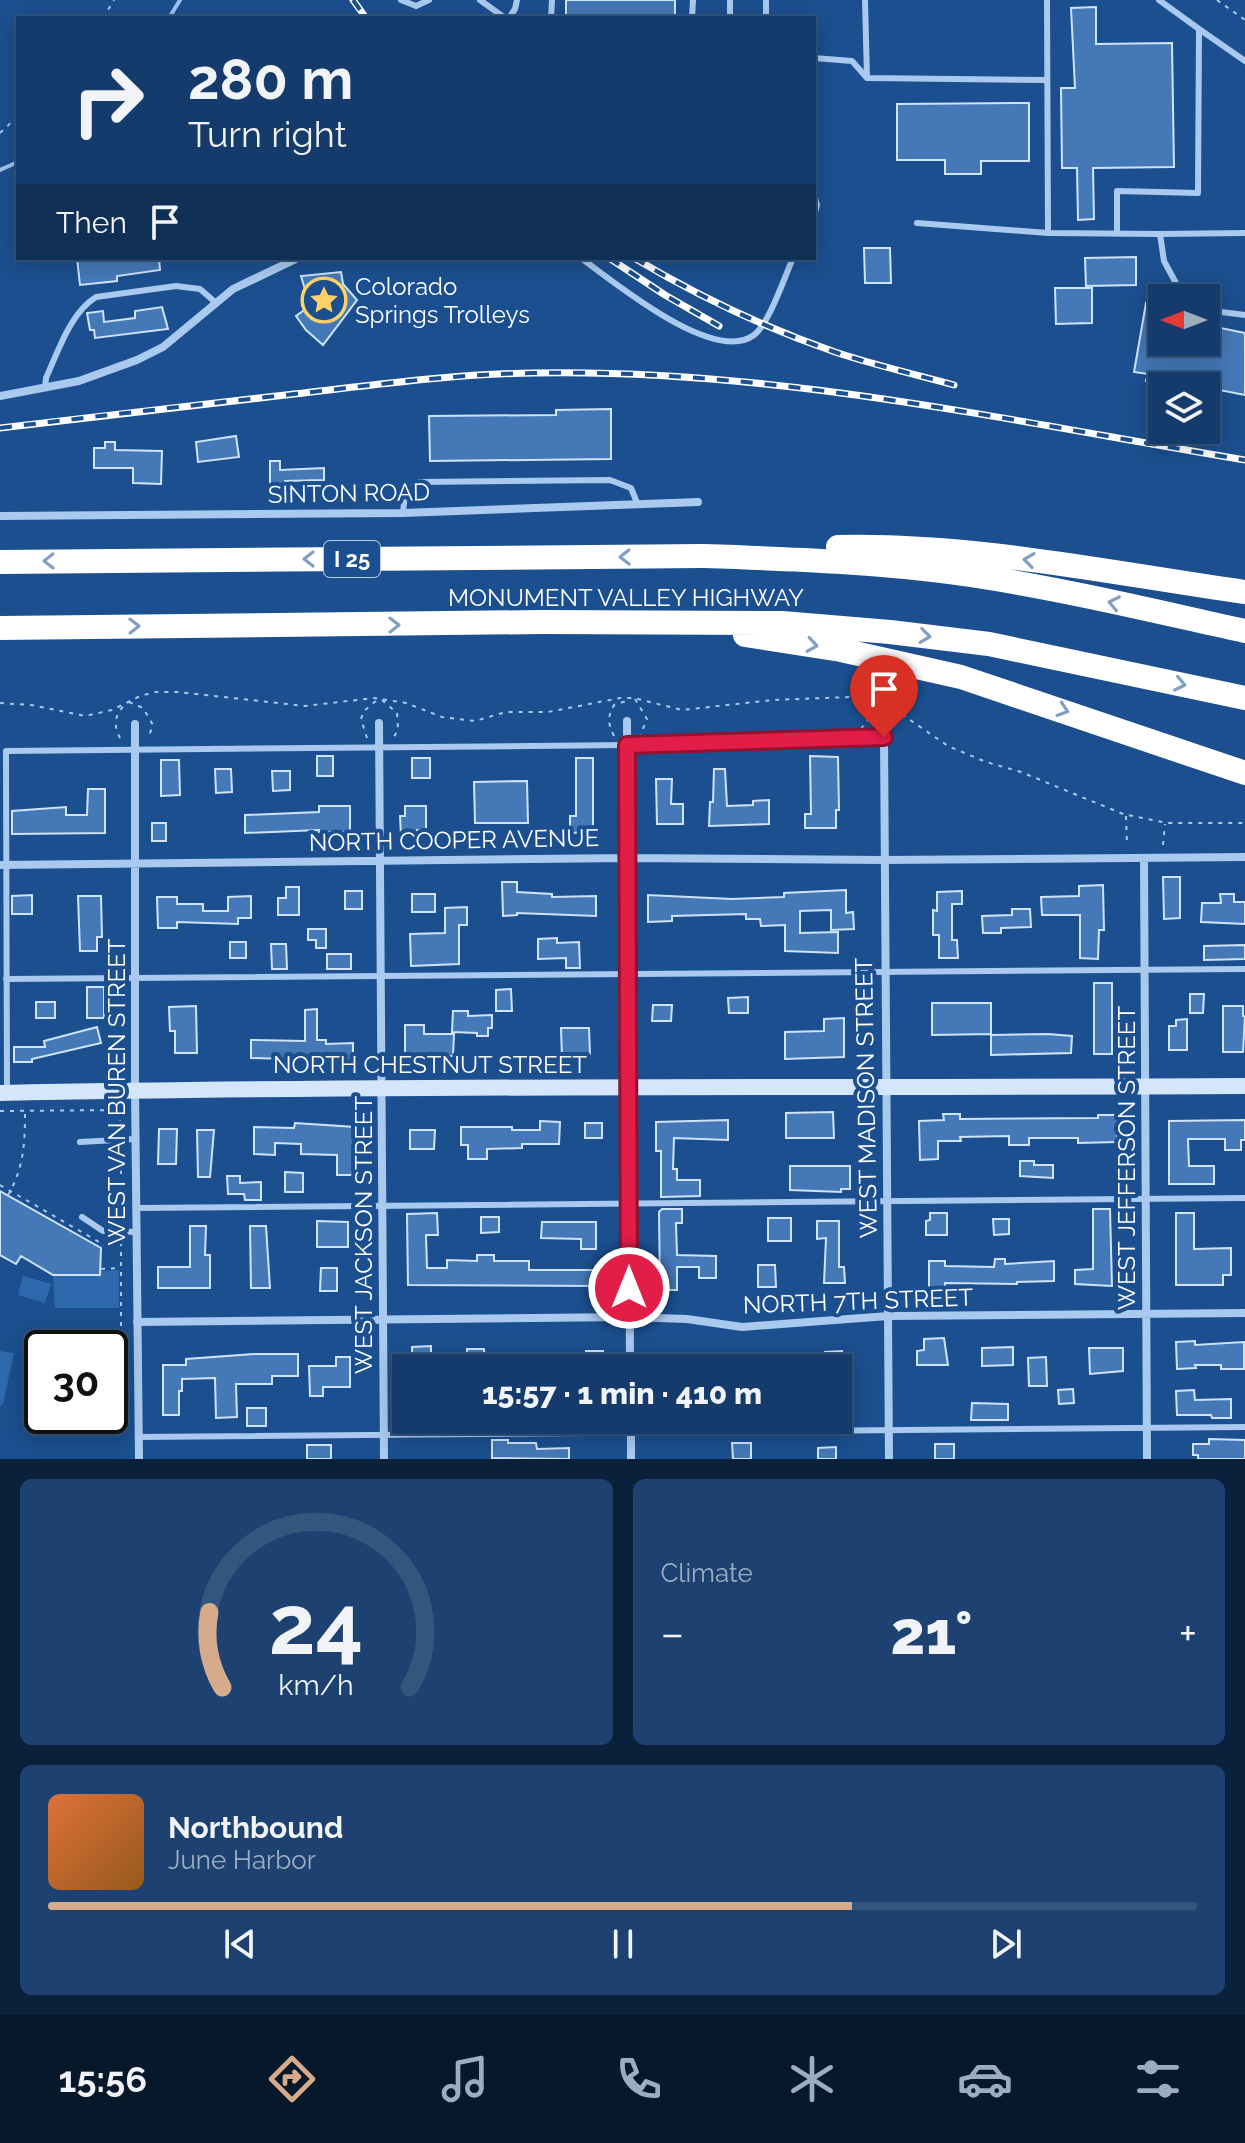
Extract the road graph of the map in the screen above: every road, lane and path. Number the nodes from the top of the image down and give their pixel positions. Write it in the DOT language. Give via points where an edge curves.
graph roads {
  1 [pos="401,0"];
  2 [pos="429,0"];
  3 [pos="480,0"];
  4 [pos="865,0"];
  5 [pos="1047,0"];
  6 [pos="1159,0"];
  7 [pos="1217,0"];
  8 [pos="504,16"];
  9 [pos="1245,20"];
  10 [pos="1199,29"];
  11 [pos="816,58"];
  12 [pos="1245,61"];
  13 [pos="867,78"];
  14 [pos="1047,80"];
  15 [pos="16,118"];
  16 [pos="0,133"];
  17 [pos="917,223"];
  18 [pos="1048,233"];
  19 [pos="1245,233"];
  20 [pos="1117,234"];
  21 [pos="1160,234"];
  22 [pos="294,260"];
  23 [pos="584,260"];
  24 [pos="792,260"];
  25 [pos="1176,284"];
  26 [pos="215,302"];
  27 [pos="1220,312"];
  28 [pos="1245,315"];
  29 [pos="45,388"];
  30 [pos="0,396"];
  31 [pos="698,502"];
  32 [pos="638,505"];
  33 [pos="403,513"];
  34 [pos="0,516"];
  35 [pos="703,556"];
  36 [pos="0,562"];
  37 [pos="1245,592"];
  38 [pos="623,622"];
  39 [pos="0,628"];
  40 [pos="1245,631"];
  41 [pos="1245,698"];
  42 [pos="882,705"];
  43 [pos="627,721"];
  44 [pos="379,723"];
  45 [pos="135,724"];
  46 [pos="884,737"];
  47 [pos="859,738"];
  48 [pos="627,745"];
  49 [pos="379,747"];
  50 [pos="135,751"];
  51 [pos="1245,773"];
  52 [pos="1126,814"];
  53 [pos="1165,823"];
  54 [pos="1245,857"];
  55 [pos="628,858"];
  56 [pos="1127,858"];
  57 [pos="1144,858"];
  58 [pos="1162,858"];
  59 [pos="883,860"];
  60 [pos="382,862"];
  61 [pos="135,864"];
  62 [pos="2,865"];
  63 [pos="1245,969"];
  64 [pos="1145,970"];
  65 [pos="629,974"];
  66 [pos="885,974"];
  67 [pos="382,977"];
  68 [pos="6,979"];
  69 [pos="135,979"];
  70 [pos="1146,1086"];
  71 [pos="1245,1086"];
  72 [pos="383,1087"];
  73 [pos="629,1088"];
  74 [pos="887,1089"];
  75 [pos="135,1090"];
  76 [pos="4,1093"];
  77 [pos="25,1110"];
  78 [pos="0,1111"];
  79 [pos="135,1139"];
  80 [pos="121,1140"];
  81 [pos="80,1142"];
  82 [pos="0,1185"];
  83 [pos="10,1191"];
  84 [pos="8,1195"];
  85 [pos="1245,1198"];
  86 [pos="1146,1199"];
  87 [pos="887,1203"];
  88 [pos="629,1204"];
  89 [pos="383,1206"];
  90 [pos="136,1208"];
  91 [pos="82,1217"];
  92 [pos="121,1231"];
  93 [pos="136,1232"];
  94 [pos="121,1244"];
  95 [pos="121,1268"];
  96 [pos="101,1269"];
  97 [pos="1245,1313"];
  98 [pos="1147,1315"];
  99 [pos="888,1316"];
  100 [pos="629,1317"];
  101 [pos="383,1320"];
  102 [pos="137,1322"];
  103 [pos="121,1329"];
  104 [pos="630,1354"];
  105 [pos="1245,1427"];
  106 [pos="1147,1428"];
  107 [pos="852,1431"];
  108 [pos="888,1431"];
  109 [pos="384,1433"];
  110 [pos="392,1433"];
  111 [pos="631,1434"];
  112 [pos="138,1437"];
  113 [pos="139,1459"];
  114 [pos="384,1459"];
  115 [pos="631,1459"];
  116 [pos="889,1459"];
  117 [pos="1147,1459"];
  1 -- 2 [label="lane" via="416,6"];
  3 -- 8 [label="lane"];
  4 -- 13 [label="lane"];
  5 -- 14 [label="lane"];
  6 -- 10 [label="lane"];
  7 -- 9 [label="path"];
  10 -- 12 [label="lane"];
  10 -- 20 [label="lane" via="1198,193 1117,191"];
  11 -- 13 [label="lane" via="852,61"];
  13 -- 14 [label="lane"];
  14 -- 18 [label="lane"];
  15 -- 16 [label="path"];
  17 -- 18 [label="lane"];
  18 -- 20 [label="lane"];
  19 -- 21 [label="lane"];
  20 -- 21 [label="lane"];
  21 -- 25 [label="lane" via="1164,261"];
  22 -- 26 [label="street"];
  23 -- 24 [label="lane" via="684,328 704,337 739,341 755,334"];
  26 -- 29 [label="street" via="163,347 79,381"];
  26 -- 29 [label="lane" via="200,289 176,286 96,297 85,304 58,351"];
  27 -- 28 [label="lane"];
  29 -- 30 [label="street"];
  31 -- 32 [label="street, SINTON ROAD"];
  32 -- 33 [label="street, SINTON ROAD"];
  32 -- 33 [label="lane" via="631,488 610,480 419,482 405,493"];
  33 -- 34 [label="street, SINTON ROAD"];
  35 -- 36 [label="highway, MONUMENT VALLEY HIGHWAY / I 25, one-way"];
  37 -- 35 [label="highway, one-way" via="953,551 817,548"];
  40 -- 35 [label="highway, MONUMENT VALLEY HIGHWAY / I 25, one-way" via="969,575 858,563"];
  39 -- 38 [label="highway, MONUMENT VALLEY HIGHWAY, one-way"];
  38 -- 41 [label="highway, MONUMENT VALLEY HIGHWAY, one-way" via="782,623 947,638"];
  38 -- 51 [label="highway, one-way" via="898,661 999,689"];
  42 -- 47 [label="path"];
  43 -- 48 [label="street"];
  44 -- 49 [label="street, WEST JACKSON STREET"];
  45 -- 50 [label="street, WEST VAN BUREN STREET"];
  46 -- 47 [label="lane"];
  46 -- 59 [label="street, WEST MADISON STREET"];
  47 -- 48 [label="lane"];
  48 -- 49 [label="lane"];
  48 -- 55 [label="street"];
  49 -- 50 [label="lane"];
  49 -- 60 [label="street, WEST JACKSON STREET"];
  50 -- 61 [label="street, WEST VAN BUREN STREET"];
  50 -- 62 [label="lane" via="6,751"];
  52 -- 56 [label="path"];
  53 -- 58 [label="path"];
  54 -- 58 [label="street, NORTH COOPER AVENUE"];
  55 -- 59 [label="street, NORTH COOPER AVENUE"];
  55 -- 60 [label="street, NORTH COOPER AVENUE"];
  55 -- 65 [label="street"];
  56 -- 57 [label="street, NORTH COOPER AVENUE"];
  56 -- 59 [label="street, NORTH COOPER AVENUE"];
  57 -- 58 [label="street, NORTH COOPER AVENUE"];
  57 -- 64 [label="street, WEST JEFFERSON STREET"];
  59 -- 66 [label="street, WEST MADISON STREET"];
  60 -- 61 [label="street, NORTH COOPER AVENUE"];
  60 -- 67 [label="street, WEST JACKSON STREET"];
  61 -- 62 [label="street, NORTH COOPER AVENUE"];
  61 -- 69 [label="street, WEST VAN BUREN STREET"];
  62 -- 68 [label="lane"];
  63 -- 64 [label="lane"];
  64 -- 66 [label="lane"];
  64 -- 70 [label="street, WEST JEFFERSON STREET"];
  65 -- 66 [label="lane"];
  65 -- 67 [label="lane"];
  65 -- 73 [label="street"];
  66 -- 74 [label="street, WEST MADISON STREET"];
  67 -- 69 [label="lane"];
  67 -- 72 [label="street, WEST JACKSON STREET"];
  68 -- 69 [label="lane"];
  68 -- 76 [label="lane"];
  69 -- 75 [label="street, WEST VAN BUREN STREET"];
  70 -- 71 [label="main road, NORTH CHESTNUT STREET"];
  70 -- 74 [label="main road, NORTH CHESTNUT STREET"];
  70 -- 86 [label="street, WEST JEFFERSON STREET"];
  72 -- 73 [label="main road, NORTH CHESTNUT STREET"];
  72 -- 75 [label="main road, NORTH CHESTNUT STREET"];
  72 -- 89 [label="street, WEST JACKSON STREET"];
  73 -- 74 [label="main road, NORTH CHESTNUT STREET"];
  73 -- 88 [label="street"];
  74 -- 87 [label="street, WEST MADISON STREET"];
  75 -- 76 [label="main road, NORTH CHESTNUT STREET"];
  75 -- 79 [label="street, WEST VAN BUREN STREET"];
  77 -- 78 [label="path"];
  77 -- 80 [label="path" via="120,1110"];
  77 -- 83 [label="path" via="24,1151"];
  79 -- 80 [label="lane"];
  79 -- 90 [label="street, WEST VAN BUREN STREET"];
  80 -- 81 [label="lane"];
  80 -- 92 [label="path"];
  82 -- 83 [label="path"];
  83 -- 84 [label="path"];
  83 -- 94 [label="path" via="104,1245"];
  85 -- 86 [label="lane"];
  86 -- 87 [label="lane"];
  86 -- 98 [label="street, WEST JEFFERSON STREET"];
  87 -- 88 [label="lane"];
  87 -- 99 [label="street, WEST MADISON STREET"];
  88 -- 89 [label="lane"];
  88 -- 100 [label="street"];
  89 -- 90 [label="lane"];
  89 -- 101 [label="street, WEST JACKSON STREET"];
  90 -- 93 [label="street, WEST VAN BUREN STREET"];
  91 -- 92 [label="lane" via="103,1231"];
  92 -- 93 [label="lane"];
  92 -- 94 [label="path"];
  93 -- 102 [label="street, WEST VAN BUREN STREET"];
  94 -- 95 [label="path"];
  95 -- 96 [label="path"];
  95 -- 103 [label="path"];
  97 -- 98 [label="street, NORTH 7TH STREET"];
  98 -- 99 [label="street, NORTH 7TH STREET"];
  98 -- 106 [label="street, WEST JEFFERSON STREET"];
  99 -- 100 [label="street, NORTH 7TH STREET" via="742,1327"];
  99 -- 108 [label="street, WEST MADISON STREET"];
  100 -- 101 [label="street, NORTH 7TH STREET"];
  100 -- 104 [label="street"];
  101 -- 102 [label="street, NORTH 7TH STREET"];
  101 -- 109 [label="street, WEST JACKSON STREET"];
  102 -- 112 [label="street, WEST VAN BUREN STREET"];
  105 -- 106 [label="lane"];
  106 -- 108 [label="lane"];
  106 -- 117 [label="street, WEST JEFFERSON STREET"];
  107 -- 108 [label="lane"];
  108 -- 116 [label="street, WEST MADISON STREET"];
  109 -- 110 [label="lane"];
  109 -- 112 [label="lane"];
  109 -- 114 [label="street, WEST JACKSON STREET"];
  111 -- 115 [label="street"];
  112 -- 113 [label="street, WEST VAN BUREN STREET"];
}
